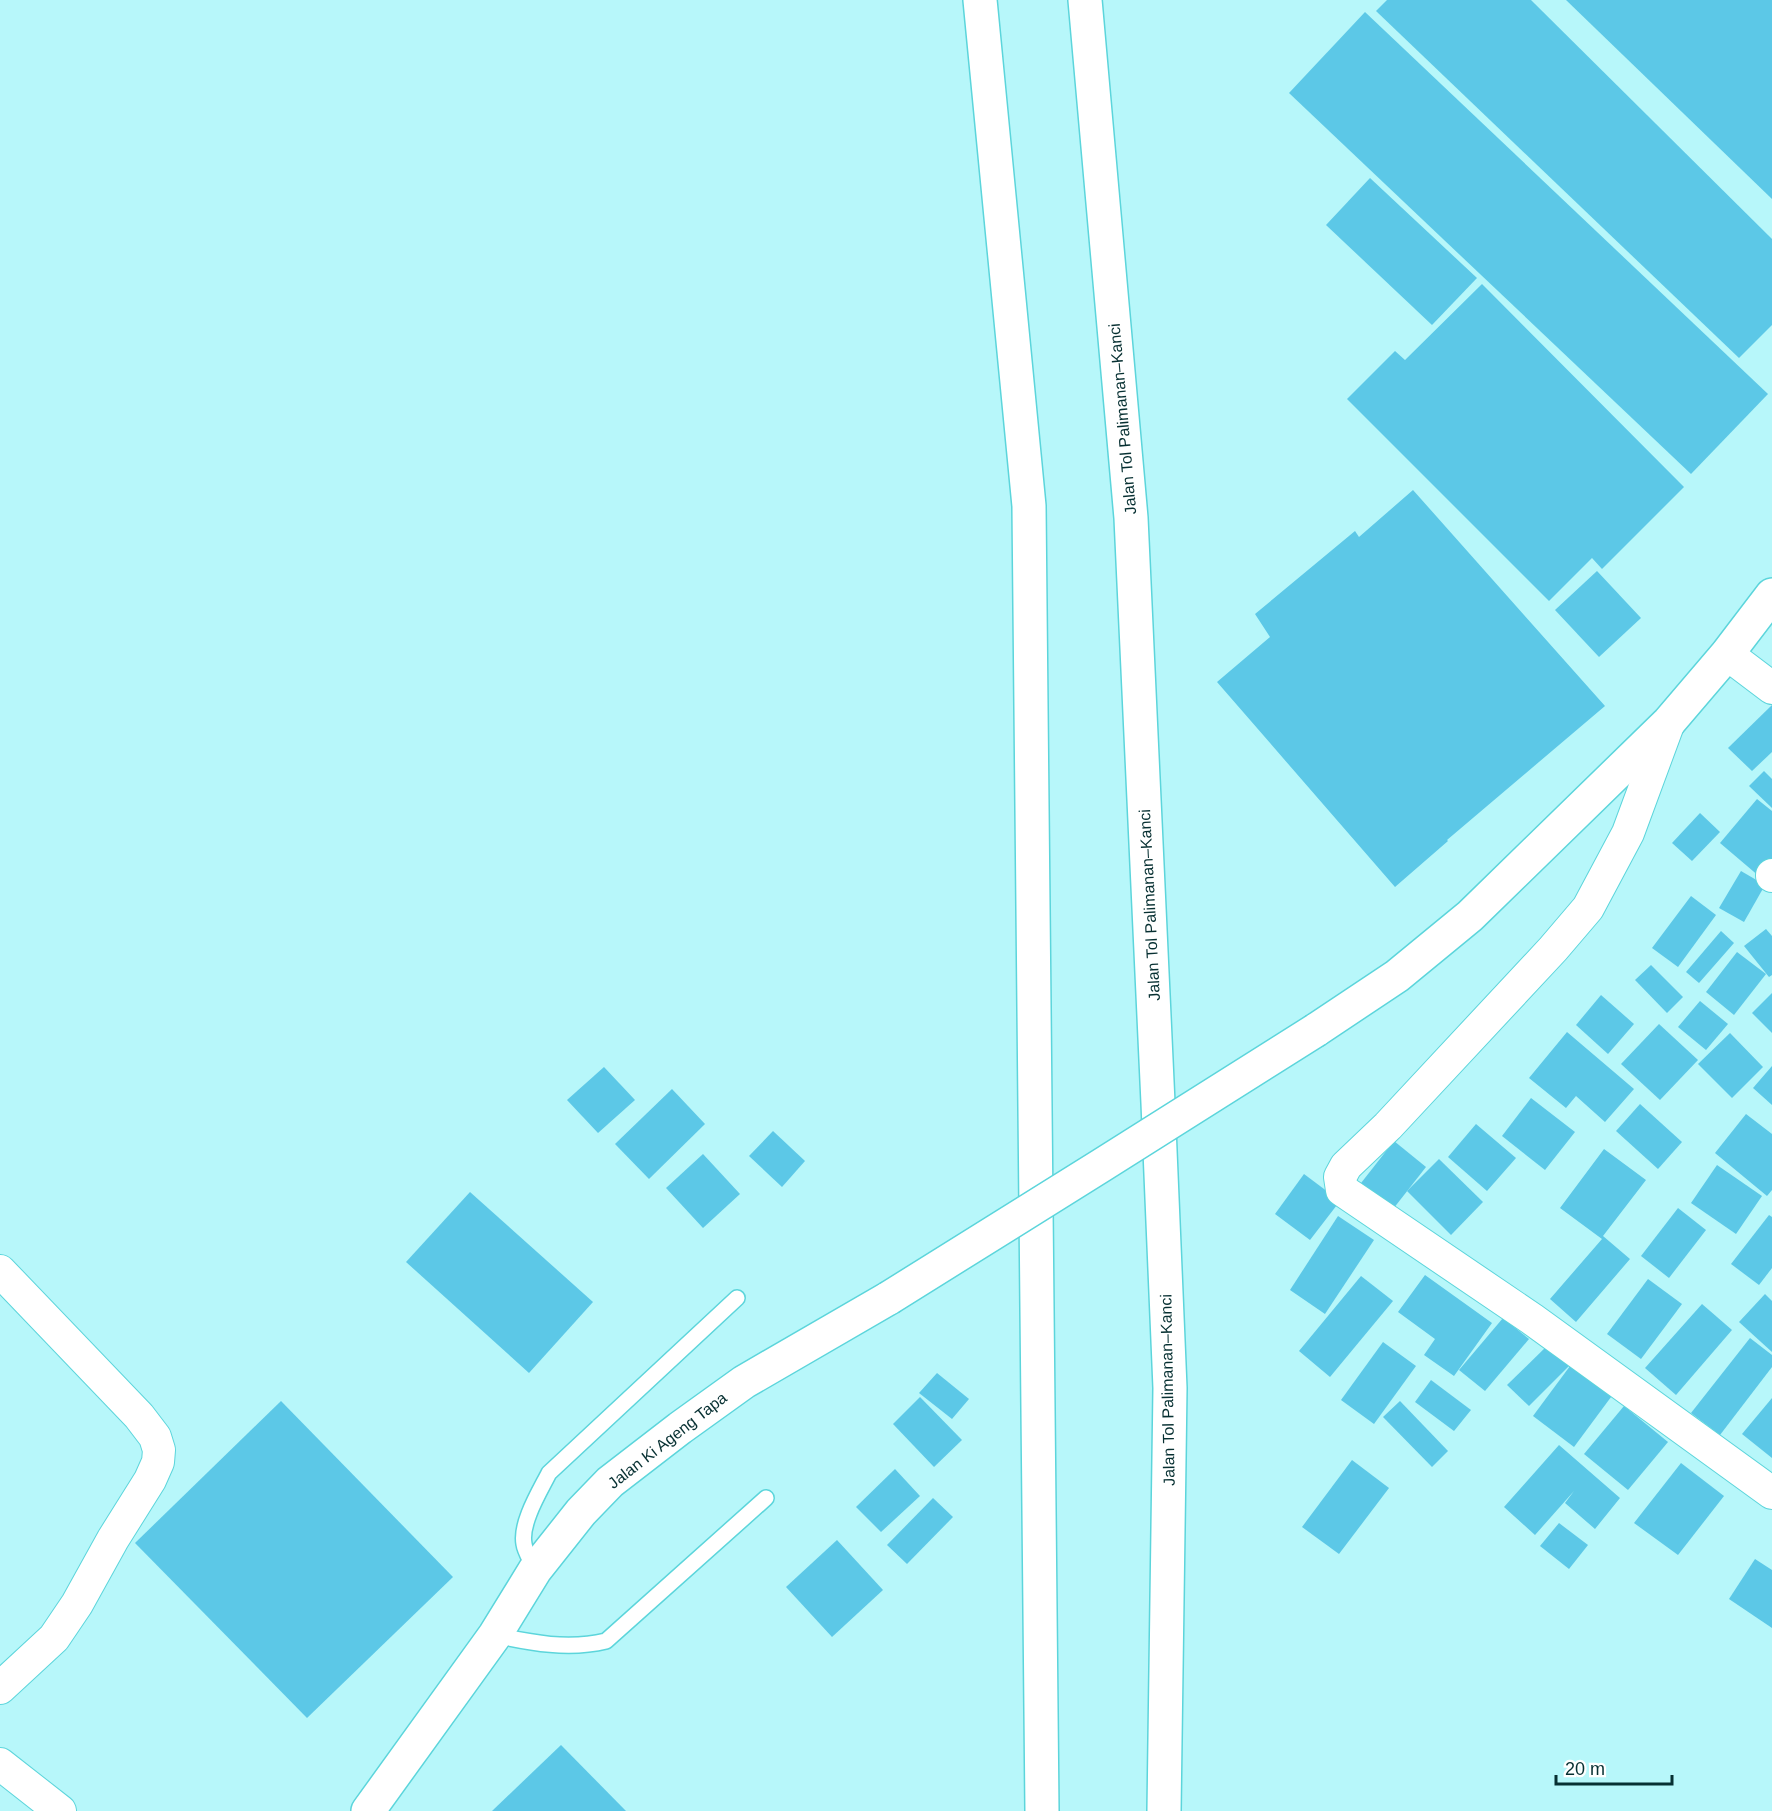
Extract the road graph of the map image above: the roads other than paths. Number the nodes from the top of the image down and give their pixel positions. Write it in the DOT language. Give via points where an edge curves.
graph roads {
  1 [pos="980,0"];
  2 [pos="1085,0"];
  3 [pos="1772,595"];
  4 [pos="1727,654"];
  5 [pos="1772,688"];
  6 [pos="1670,722"];
  7 [pos="0,1271"];
  8 [pos="737,1298"];
  9 [pos="1772,1493"];
  10 [pos="766,1498"];
  11 [pos="536,1570"];
  12 [pos="495,1635"];
  13 [pos="0,1688"];
  14 [pos="0,1764"];
  15 [pos="60,1811"];
  16 [pos="368,1811"];
  17 [pos="1042,1811"];
  18 [pos="1164,1811"];
  1 -- 17 [label="main road" via="1029,506"];
  2 -- 18 [label="main road, Jalan Tol Palimanan–Kanci" via="1131,518 1158,1103 1170,1388"];
  3 -- 4 [label="main road, Jalan Ki Ageng Tapa"];
  4 -- 5 [label="street"];
  4 -- 6 [label="main road, Jalan Ki Ageng Tapa"];
  6 -- 9 [label="street" via="1628,833 1588,908 1388,1126 1346,1166 1340,1183 1342,1190 1532,1319"];
  6 -- 11 [label="main road, Jalan Ki Ageng Tapa, bridge" via="1470,916 1397,976 889,1298 744,1382 610,1482"];
  7 -- 13 [label="street" via="139,1416 155,1437 159,1450 150,1480 77,1604 54,1638"];
  8 -- 11 [label="lane" via="549,1473 524,1531 524,1544"];
  10 -- 12 [label="lane" via="606,1641 573,1646"];
  11 -- 12 [label="main road, Jalan Ki Ageng Tapa"];
  12 -- 16 [label="main road, Jalan Ki Ageng Tapa"];
  14 -- 15 [label="street"];
}
